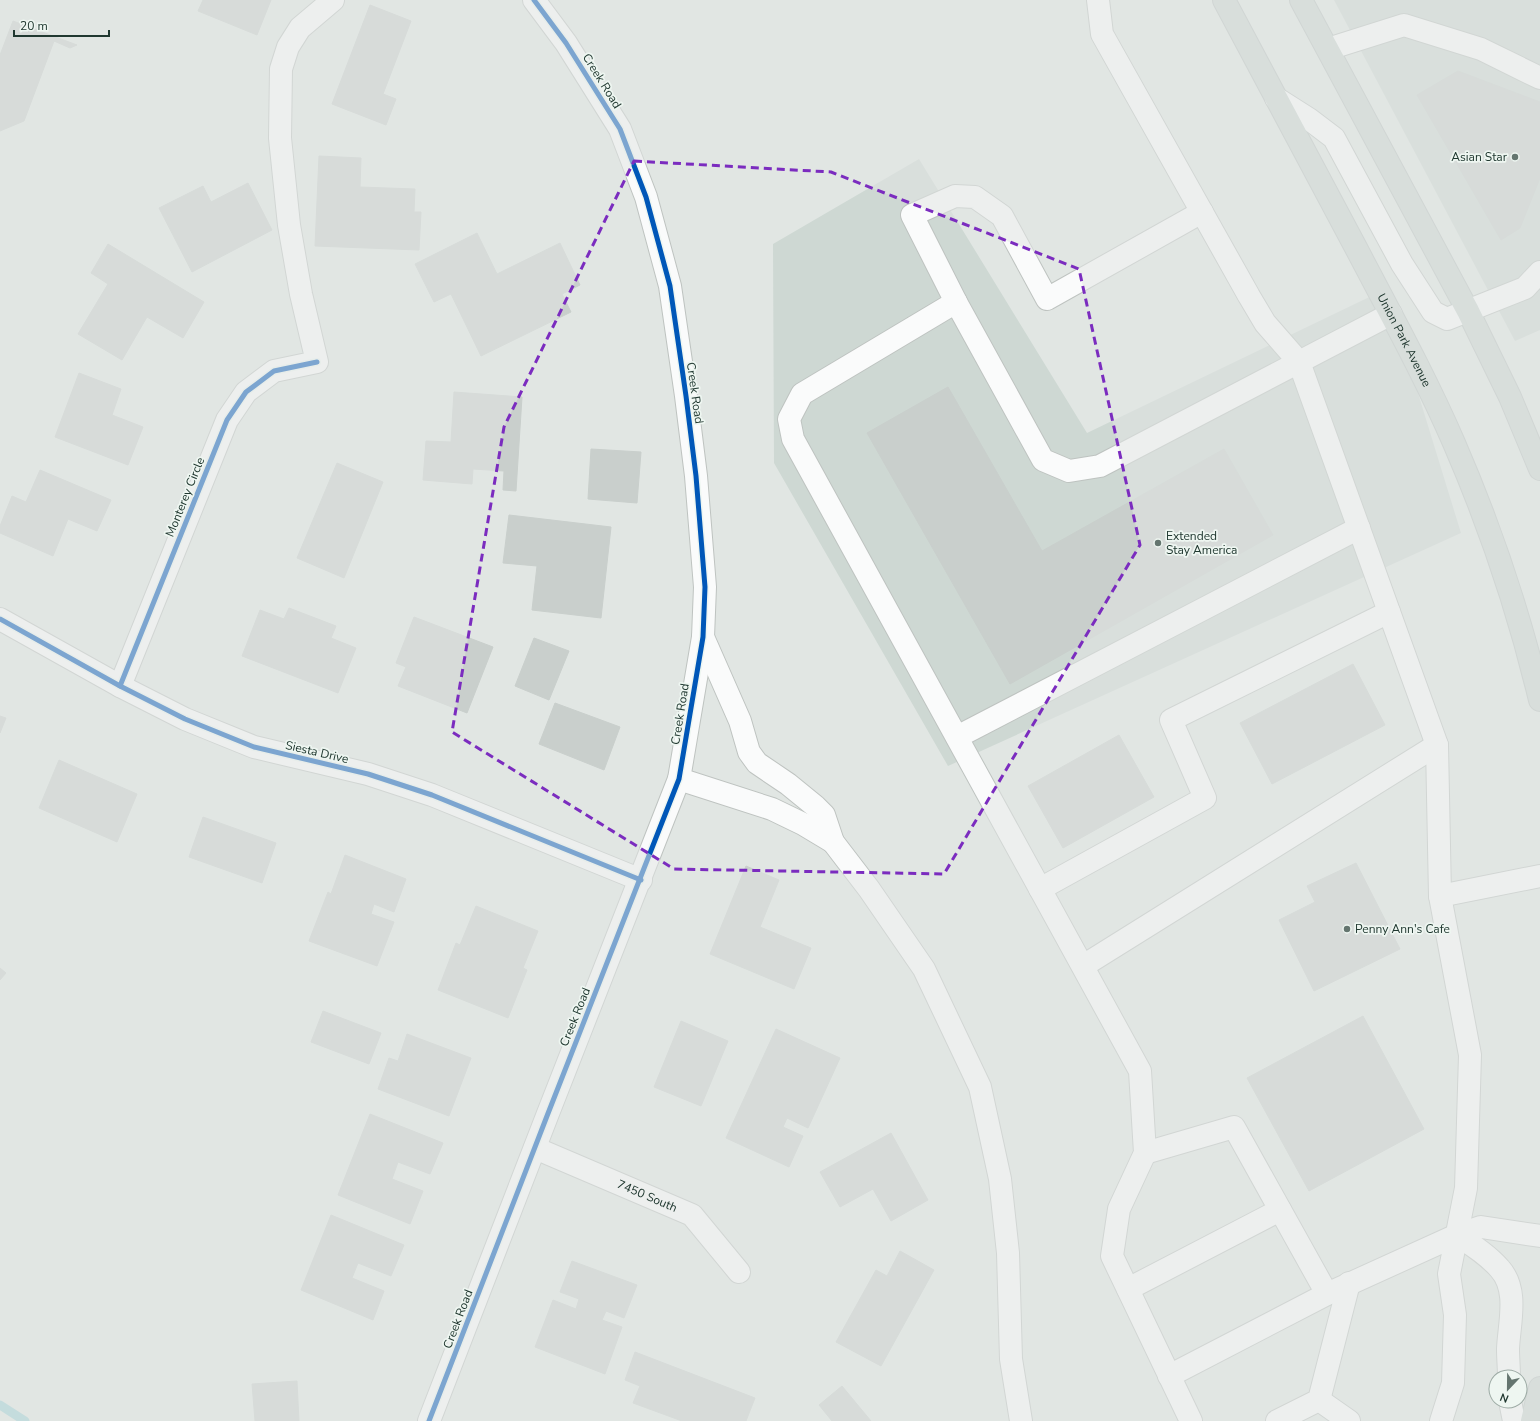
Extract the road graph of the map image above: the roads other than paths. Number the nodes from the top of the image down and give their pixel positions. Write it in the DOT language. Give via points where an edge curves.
graph roads {
  1 [pos="333,0"];
  2 [pos="534,0"];
  3 [pos="1098,0"];
  4 [pos="1224,0"];
  5 [pos="1301,0"];
  6 [pos="1328,49"];
  7 [pos="1540,78"];
  8 [pos="1276,98"];
  9 [pos="1202,212"];
  10 [pos="1540,272"];
  11 [pos="956,302"];
  12 [pos="1468,311"];
  13 [pos="1391,314"];
  14 [pos="1299,362"];
  15 [pos="1540,469"];
  16 [pos="1359,528"];
  17 [pos="1389,612"];
  18 [pos="0,619"];
  19 [pos="703,637"];
  20 [pos="120,686"];
  21 [pos="1540,700"];
  22 [pos="957,737"];
  23 [pos="1437,746"];
  24 [pos="680,778"];
  25 [pos="833,842"];
  26 [pos="1540,876"];
  27 [pos="640,880"];
  28 [pos="1040,889"];
  29 [pos="1440,896"];
  30 [pos="1083,966"];
  31 [pos="535,1148"];
  32 [pos="1145,1153"];
  33 [pos="1280,1210"];
  34 [pos="1457,1235"];
  35 [pos="1540,1236"];
  36 [pos="739,1272"];
  37 [pos="1349,1283"];
  38 [pos="1128,1289"];
  39 [pos="1327,1294"];
  40 [pos="1509,1369"];
  41 [pos="1169,1376"];
  42 [pos="1540,1388"];
  43 [pos="1319,1400"];
  44 [pos="1512,1409"];
  45 [pos="435,1419"];
  46 [pos="1021,1421"];
  47 [pos="1191,1421"];
  48 [pos="1277,1421"];
  49 [pos="1349,1421"];
  50 [pos="1441,1421"];
  51 [pos="1514,1421"];
  52 [pos="1532,1421"];
  1 -- 20 [label="street, Monterey Circle" via="300,28 288,47 280,69 280,138 289,225 301,294 317,362 274,371 246,392 227,420"];
  2 -- 19 [label="street, Creek Road" via="566,44 620,129 646,197 670,286 696,476 705,587"];
  3 -- 9 [label="street" via="1102,34"];
  4 -- 8 [label="main road, Union Park Avenue"];
  5 -- 6 [label="main road"];
  6 -- 7 [label="street" via="1404,25 1481,50"];
  6 -- 12 [label="main road"];
  8 -- 12 [label="street" via="1334,138 1402,264 1433,312 1446,319"];
  8 -- 13 [label="main road, Union Park Avenue"];
  9 -- 11 [label="street" via="1047,300 1002,216 975,197 955,196 912,215"];
  9 -- 14 [label="street" via="1265,322"];
  10 -- 12 [label="street" via="1525,288"];
  11 -- 14 [label="street" via="1043,460 1069,471 1100,466"];
  11 -- 22 [label="street" via="802,394 789,420 793,439"];
  12 -- 15 [label="main road" via="1510,397"];
  13 -- 14 [label="street"];
  13 -- 21 [label="main road, Union Park Avenue" via="1478,500 1500,559"];
  14 -- 16 [label="street"];
  16 -- 17 [label="street"];
  16 -- 22 [label="street"];
  17 -- 23 [label="street"];
  17 -- 28 [label="street" via="1171,720 1205,798"];
  18 -- 20 [label="street, Siesta Drive"];
  19 -- 24 [label="street, Creek Road"];
  19 -- 25 [label="street" via="740,721 749,752 757,763 788,784 824,815"];
  20 -- 27 [label="street, Siesta Drive" via="185,719 254,747 368,774 432,795"];
  22 -- 28 [label="street"];
  23 -- 29 [label="street"];
  23 -- 30 [label="street"];
  24 -- 25 [label="street" via="772,809"];
  24 -- 27 [label="street, Creek Road"];
  25 -- 46 [label="street" via="924,969 980,1087 1000,1179 1008,1253 1011,1359"];
  26 -- 29 [label="street"];
  27 -- 31 [label="street, Creek Road"];
  28 -- 30 [label="street"];
  29 -- 34 [label="street" via="1470,1056 1466,1188"];
  30 -- 32 [label="street" via="1140,1071"];
  31 -- 36 [label="street, 7450 South" via="692,1215"];
  31 -- 45 [label="street, Creek Road"];
  32 -- 33 [label="street" via="1234,1127"];
  32 -- 38 [label="street" via="1119,1209 1112,1256"];
  33 -- 38 [label="street"];
  33 -- 39 [label="street"];
  34 -- 35 [label="street" via="1481,1227"];
  34 -- 37 [label="street"];
  34 -- 40 [label="street" via="1485,1254 1502,1270 1509,1286 1512,1304"];
  34 -- 50 [label="street" via="1449,1274 1455,1315 1453,1383"];
  37 -- 39 [label="street"];
  37 -- 43 [label="street"];
  38 -- 41 [label="street"];
  39 -- 41 [label="street"];
  41 -- 47 [label="street"];
  42 -- 52 [label="main road"];
  43 -- 48 [label="street"];
  43 -- 49 [label="street"];
  44 -- 51 [label="street"];
}
